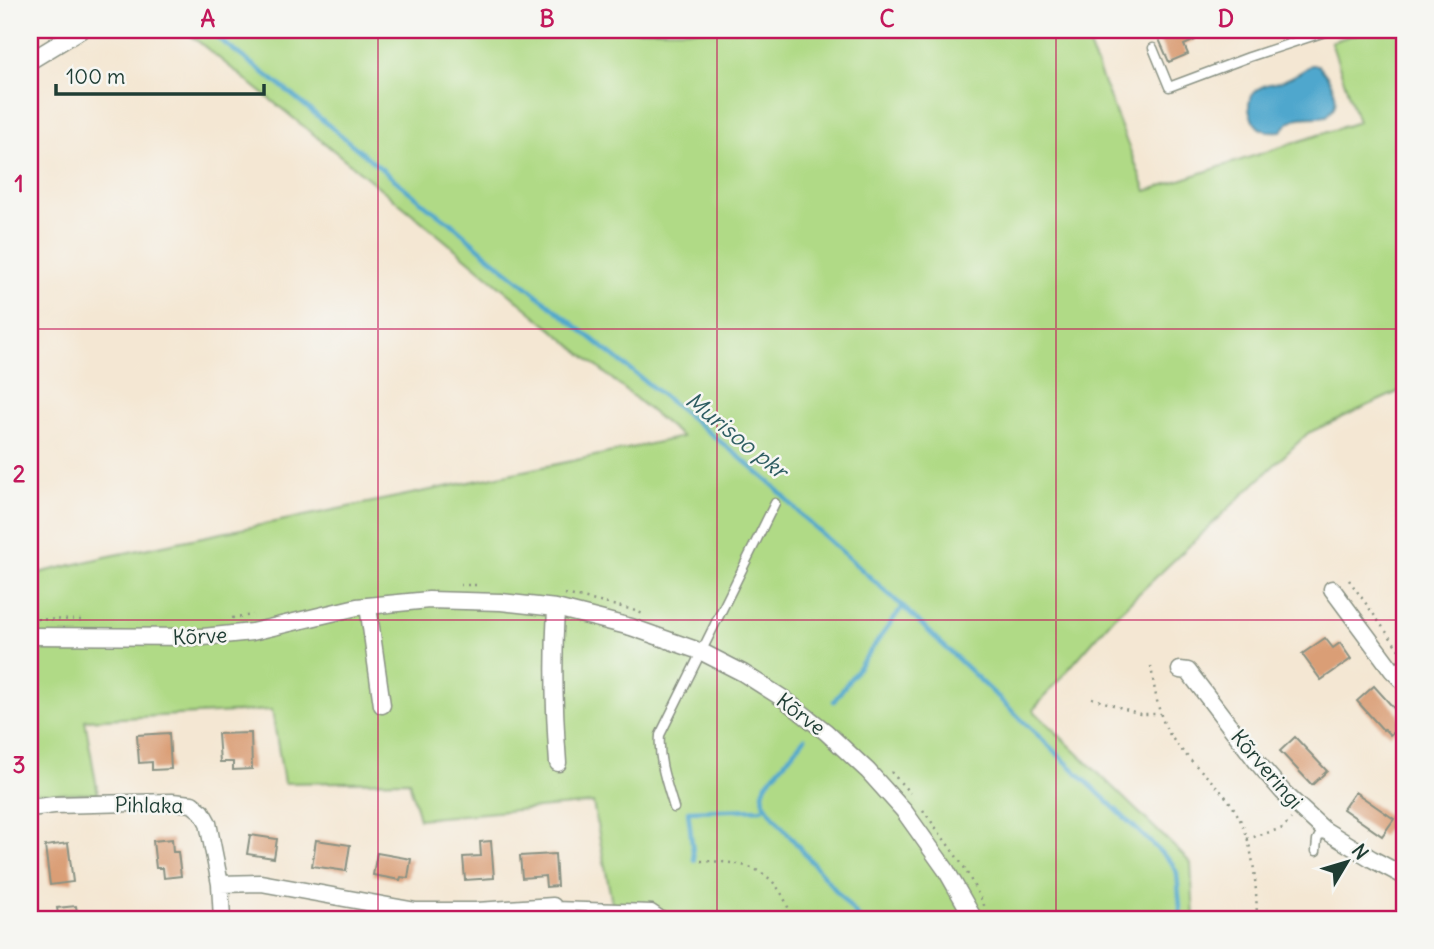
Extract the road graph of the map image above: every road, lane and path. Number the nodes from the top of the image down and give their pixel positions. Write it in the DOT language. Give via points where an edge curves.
graph roads {
  1 [pos="80,30"];
  2 [pos="1331,30"];
  3 [pos="1153,48"];
  4 [pos="30,61"];
  5 [pos="775,503"];
  6 [pos="1349,580"];
  7 [pos="1332,589"];
  8 [pos="368,606"];
  9 [pos="556,608"];
  10 [pos="30,636"];
  11 [pos="702,652"];
  12 [pos="1151,666"];
  13 [pos="1402,668"];
  14 [pos="1180,670"];
  15 [pos="1093,698"];
  16 [pos="382,705"];
  17 [pos="1161,714"];
  18 [pos="558,763"];
  19 [pos="30,808"];
  20 [pos="674,808"];
  21 [pos="1291,818"];
  22 [pos="1323,829"];
  23 [pos="1247,839"];
  24 [pos="1316,850"];
  25 [pos="701,861"];
  26 [pos="1404,876"];
  27 [pos="220,884"];
  28 [pos="553,906"];
  29 [pos="222,919"];
  30 [pos="667,919"];
  31 [pos="792,919"];
  32 [pos="974,919"];
  33 [pos="1257,919"];
  1 -- 4 [label="street"];
  2 -- 3 [label="lane" via="1169,87"];
  5 -- 11 [label="lane"];
  6 -- 13 [label="path"];
  7 -- 13 [label="street"];
  8 -- 9 [label="street, Kõrve" via="429,600 501,601"];
  8 -- 10 [label="street, Kõrve" via="252,632 203,637"];
  8 -- 16 [label="street"];
  9 -- 11 [label="street, Kõrve"];
  9 -- 18 [label="street" via="553,667"];
  11 -- 20 [label="lane" via="660,735 660,761"];
  11 -- 32 [label="street, Kõrve" via="784,699 868,771 904,811"];
  12 -- 17 [label="path"];
  14 -- 22 [label="street, Kõrveringi" via="1188,671 1257,762"];
  15 -- 17 [label="path" via="1140,714"];
  17 -- 23 [label="path" via="1173,740 1230,802"];
  19 -- 27 [label="street, Pihlaka" via="192,804 208,823"];
  21 -- 23 [label="path" via="1283,828"];
  22 -- 24 [label="lane"];
  22 -- 26 [label="street, Kõrveringi"];
  23 -- 33 [label="path"];
  25 -- 31 [label="path" via="735,863 763,874 782,894"];
  27 -- 28 [label="street" via="261,883 416,911"];
  27 -- 29 [label="street"];
  28 -- 30 [label="lane" via="652,909"];
}
